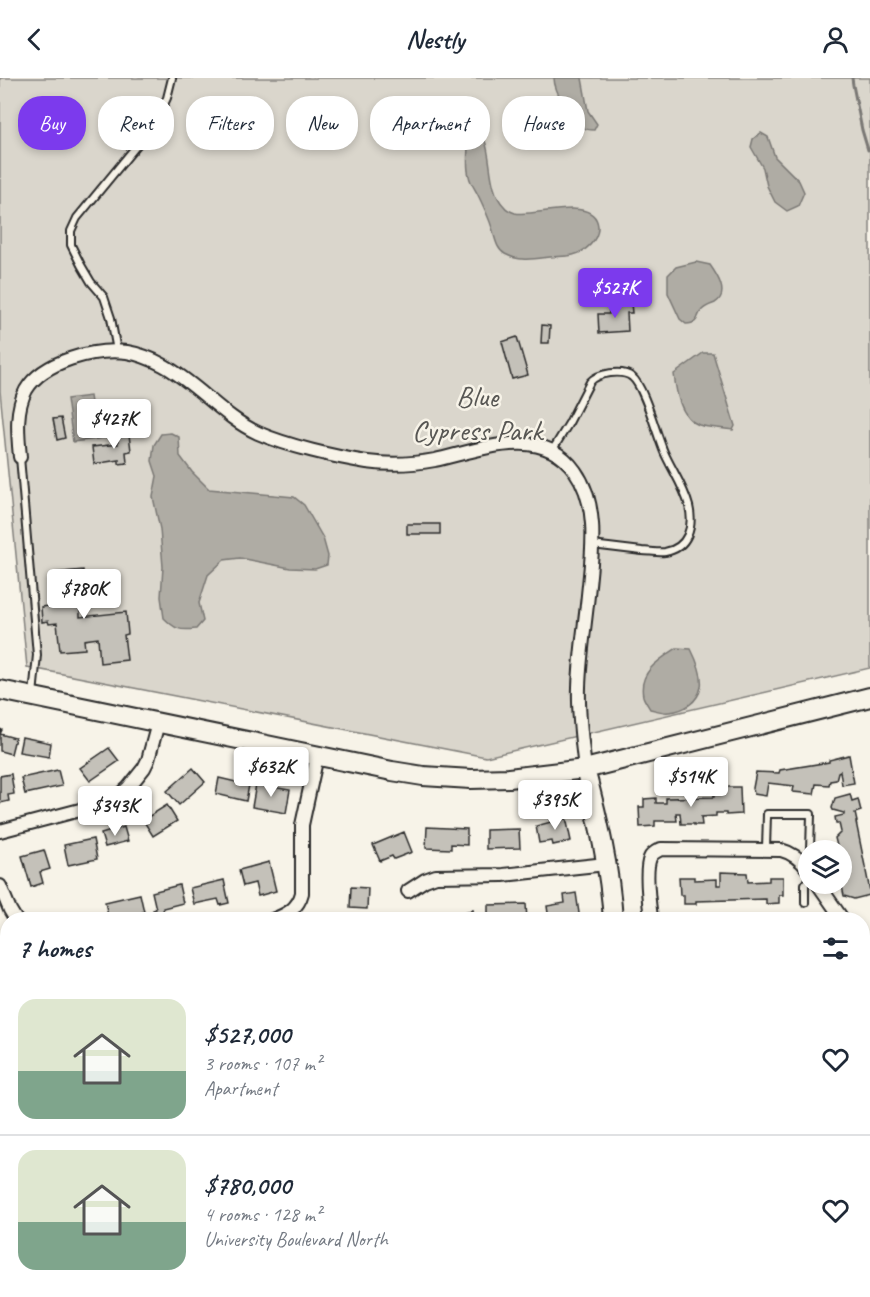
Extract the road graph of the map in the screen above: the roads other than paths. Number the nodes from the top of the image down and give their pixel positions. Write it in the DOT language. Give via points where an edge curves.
graph roads {
  1 [pos="172,78"];
  2 [pos="117,351"];
  3 [pos="552,452"];
  4 [pos="20,457"];
  5 [pos="592,545"];
  6 [pos="0,690"];
  7 [pos="33,697"];
  8 [pos="870,697"];
  9 [pos="158,723"];
  10 [pos="317,756"];
  11 [pos="585,770"];
  12 [pos="0,831"];
  13 [pos="810,840"];
  14 [pos="766,849"];
  15 [pos="798,860"];
  16 [pos="606,864"];
  17 [pos="0,885"];
  18 [pos="408,891"];
  19 [pos="805,894"];
  20 [pos="825,894"];
  21 [pos="805,903"];
  22 [pos="11,912"];
  23 [pos="289,912"];
  24 [pos="613,912"];
  25 [pos="651,912"];
  26 [pos="837,912"];
  1 -- 2 [label="lane" via="156,122 77,218 71,231 71,245 81,266 104,297"];
  2 -- 3 [label="street" via="162,364 255,432 321,453 397,464 509,444 540,446"];
  2 -- 4 [label="street" via="92,353 55,364 27,389 18,418"];
  3 -- 5 [label="street" via="566,460 584,486 592,521"];
  3 -- 5 [label="lane" via="594,377 608,373 632,377 640,387 685,495 690,530 686,540 663,553"];
  4 -- 7 [label="lane" via="37,655"];
  5 -- 11 [label="street" via="579,685"];
  6 -- 7 [label="street"];
  7 -- 9 [label="street"];
  8 -- 11 [label="street"];
  9 -- 10 [label="street"];
  9 -- 12 [label="street" via="148,760 139,776 118,797"];
  10 -- 11 [label="street" via="402,773 471,779"];
  10 -- 23 [label="street" via="302,825 302,893"];
  11 -- 16 [label="street"];
  13 -- 14 [label="lane" via="811,814 767,814"];
  14 -- 15 [label="street" via="787,852"];
  14 -- 25 [label="street" via="656,851 650,856 648,867"];
  16 -- 18 [label="street" via="503,875 436,876"];
  16 -- 24 [label="street"];
  17 -- 22 [label="street"];
  19 -- 21 [label="lane"];
  20 -- 26 [label="street"];
}
